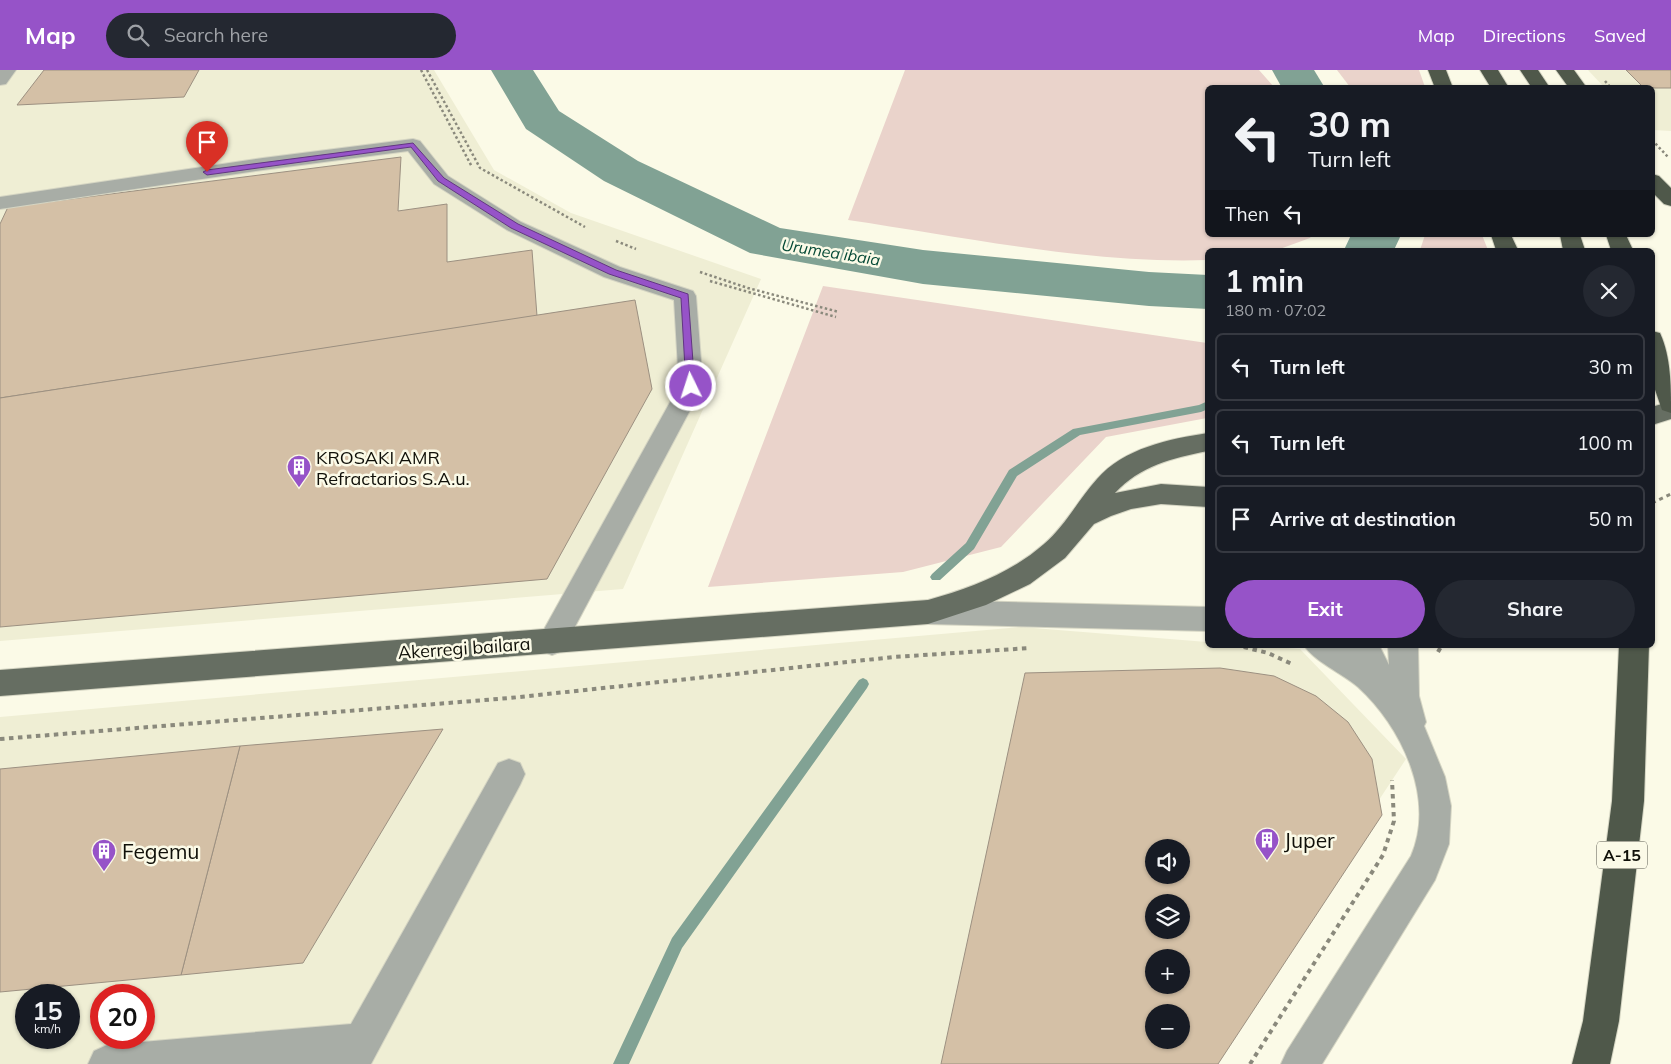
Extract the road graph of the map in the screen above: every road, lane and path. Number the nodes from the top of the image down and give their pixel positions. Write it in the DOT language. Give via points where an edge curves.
graph roads {
  1 [pos="6,70"];
  2 [pos="421,70"];
  3 [pos="428,70"];
  4 [pos="1437,70"];
  5 [pos="1489,70"];
  6 [pos="1529,70"];
  7 [pos="1565,70"];
  8 [pos="0,80"];
  9 [pos="1443,85"];
  10 [pos="1498,85"];
  11 [pos="1539,85"];
  12 [pos="1577,85"];
  13 [pos="1655,143"];
  14 [pos="1671,160"];
  15 [pos="474,171"];
  16 [pos="1655,183"];
  17 [pos="1671,200"];
  18 [pos="0,203"];
  19 [pos="590,230"];
  20 [pos="614,240"];
  21 [pos="639,251"];
  22 [pos="693,269"];
  23 [pos="708,280"];
  24 [pos="839,312"];
  25 [pos="836,317"];
  26 [pos="1655,349"];
  27 [pos="1671,404"];
  28 [pos="1671,410"];
  29 [pos="1655,415"];
  30 [pos="1205,443"];
  31 [pos="1671,494"];
  32 [pos="1205,497"];
  33 [pos="1655,502"];
  34 [pos="1088,514"];
  35 [pos="928,612"];
  36 [pos="1205,620"];
  37 [pos="552,642"];
  38 [pos="1040,647"];
  39 [pos="1326,648"];
  40 [pos="1365,648"];
  41 [pos="1403,648"];
  42 [pos="1634,648"];
  43 [pos="0,683"];
  44 [pos="1390,699"];
  45 [pos="1413,731"];
  46 [pos="0,738"];
  47 [pos="1390,773"];
  48 [pos="509,774"];
  49 [pos="357,1053"];
  50 [pos="107,1064"];
  51 [pos="1250,1064"];
  52 [pos="1300,1064"];
  53 [pos="1591,1064"];
  1 -- 8 [label="street"];
  2 -- 15 [label="path"];
  3 -- 19 [label="path" via="480,168"];
  4 -- 9 [label="highway"];
  5 -- 10 [label="highway"];
  6 -- 11 [label="highway"];
  7 -- 12 [label="highway"];
  13 -- 14 [label="path"];
  16 -- 17 [label="highway"];
  18 -- 37 [label="street" via="413,145 441,180 514,226 612,272 685,296 691,386"];
  20 -- 21 [label="path"];
  22 -- 24 [label="path" via="748,288"];
  23 -- 25 [label="path"];
  26 -- 27 [label="highway"];
  28 -- 29 [label="main road"];
  30 -- 34 [label="main road, Akerregi bailara" via="1155,453 1138,461 1108,484"];
  31 -- 33 [label="path"];
  32 -- 34 [label="main road" via="1145,496 1108,505"];
  34 -- 35 [label="main road, Akerregi bailara" via="1070,537 1022,575 962,603"];
  35 -- 36 [label="street"];
  35 -- 37 [label="main road, Akerregi bailara"];
  37 -- 43 [label="main road, Akerregi bailara"];
  38 -- 46 [label="path" via="894,657 500,698"];
  39 -- 44 [label="street" via="1364,673"];
  40 -- 44 [label="street"];
  41 -- 45 [label="street" via="1404,696"];
  42 -- 53 [label="highway, A-15" via="1628,801 1601,1021"];
  44 -- 45 [label="street"];
  45 -- 52 [label="street" via="1423,752 1434,797 1434,837 1423,868"];
  47 -- 51 [label="path" via="1394,821 1383,854"];
  48 -- 49 [label="street"];
  49 -- 50 [label="street"];
}
